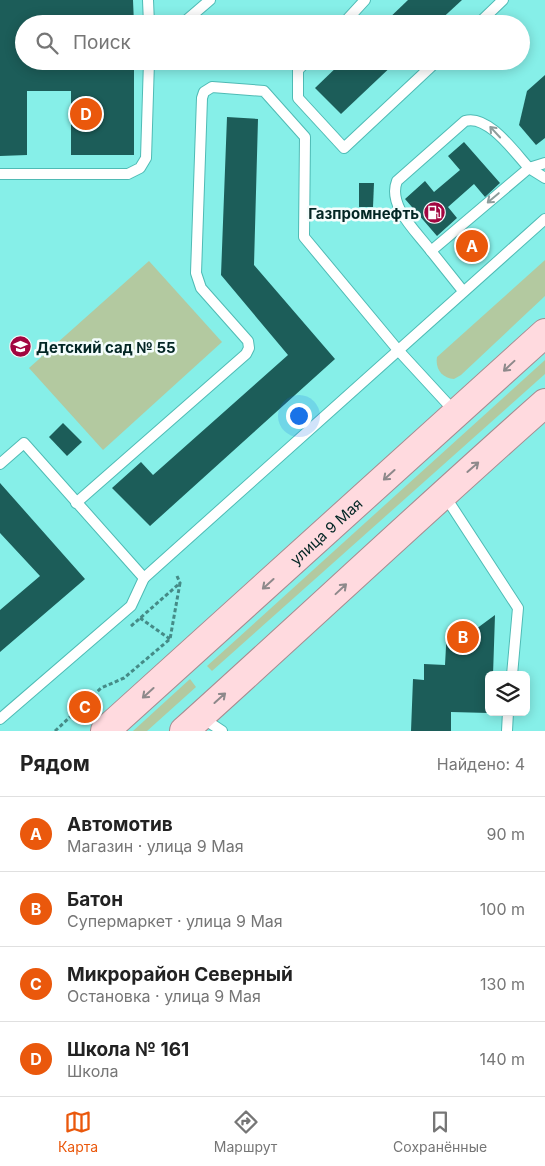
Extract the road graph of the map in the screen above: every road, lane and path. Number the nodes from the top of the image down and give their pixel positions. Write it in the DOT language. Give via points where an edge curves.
graph roads {
  1 [pos="148,0"];
  2 [pos="210,0"];
  3 [pos="365,0"];
  4 [pos="503,0"];
  5 [pos="148,15"];
  6 [pos="192,15"];
  7 [pos="351,15"];
  8 [pos="487,15"];
  9 [pos="149,70"];
  10 [pos="298,70"];
  11 [pos="427,70"];
  12 [pos="545,163"];
  13 [pos="529,168"];
  14 [pos="0,174"];
  15 [pos="545,178"];
  16 [pos="545,219"];
  17 [pos="431,251"];
  18 [pos="463,291"];
  19 [pos="545,332"];
  20 [pos="398,350"];
  21 [pos="545,403"];
  22 [pos="457,414"];
  23 [pos="0,464"];
  24 [pos="443,493"];
  25 [pos="76,504"];
  26 [pos="177,576"];
  27 [pos="144,578"];
  28 [pos="180,583"];
  29 [pos="131,606"];
  30 [pos="141,619"];
  31 [pos="126,631"];
  32 [pos="170,639"];
  33 [pos="512,671"];
  34 [pos="508,716"];
  35 [pos="0,719"];
  36 [pos="202,726"];
  37 [pos="55,731"];
  38 [pos="105,731"];
  39 [pos="507,731"];
  1 -- 5 [label="lane"];
  2 -- 6 [label="lane"];
  3 -- 7 [label="lane"];
  4 -- 8 [label="lane"];
  9 -- 14 [label="lane" via="146,158 140,168 128,174"];
  10 -- 11 [label="lane" via="298,98 344,148"];
  12 -- 13 [label="lane"];
  13 -- 15 [label="lane"];
  13 -- 17 [label="lane, one-way"];
  13 -- 17 [label="lane, one-way" via="487,124 465,121 397,181 396,204"];
  16 -- 18 [label="lane"];
  17 -- 18 [label="lane"];
  18 -- 20 [label="lane"];
  19 -- 22 [label="main road, улица 9 Мая, one-way"];
  20 -- 22 [label="lane"];
  20 -- 25 [label="lane" via="304,236 306,137 264,90 208,88 202,98 196,273 201,288 248,341 249,348"];
  20 -- 27 [label="lane"];
  24 -- 21 [label="main road, one-way"];
  22 -- 38 [label="main road, улица 9 Мая, one-way"];
  23 -- 25 [label="lane" via="24,443"];
  24 -- 33 [label="lane" via="518,608"];
  36 -- 24 [label="main road, one-way"];
  25 -- 27 [label="lane"];
  26 -- 28 [label="path"];
  27 -- 29 [label="lane"];
  28 -- 30 [label="path"];
  28 -- 32 [label="path"];
  29 -- 30 [label="path"];
  29 -- 35 [label="lane"];
  30 -- 31 [label="path"];
  30 -- 32 [label="path"];
  32 -- 37 [label="path" via="124,678 101,688"];
  34 -- 39 [label="lane"];
}
